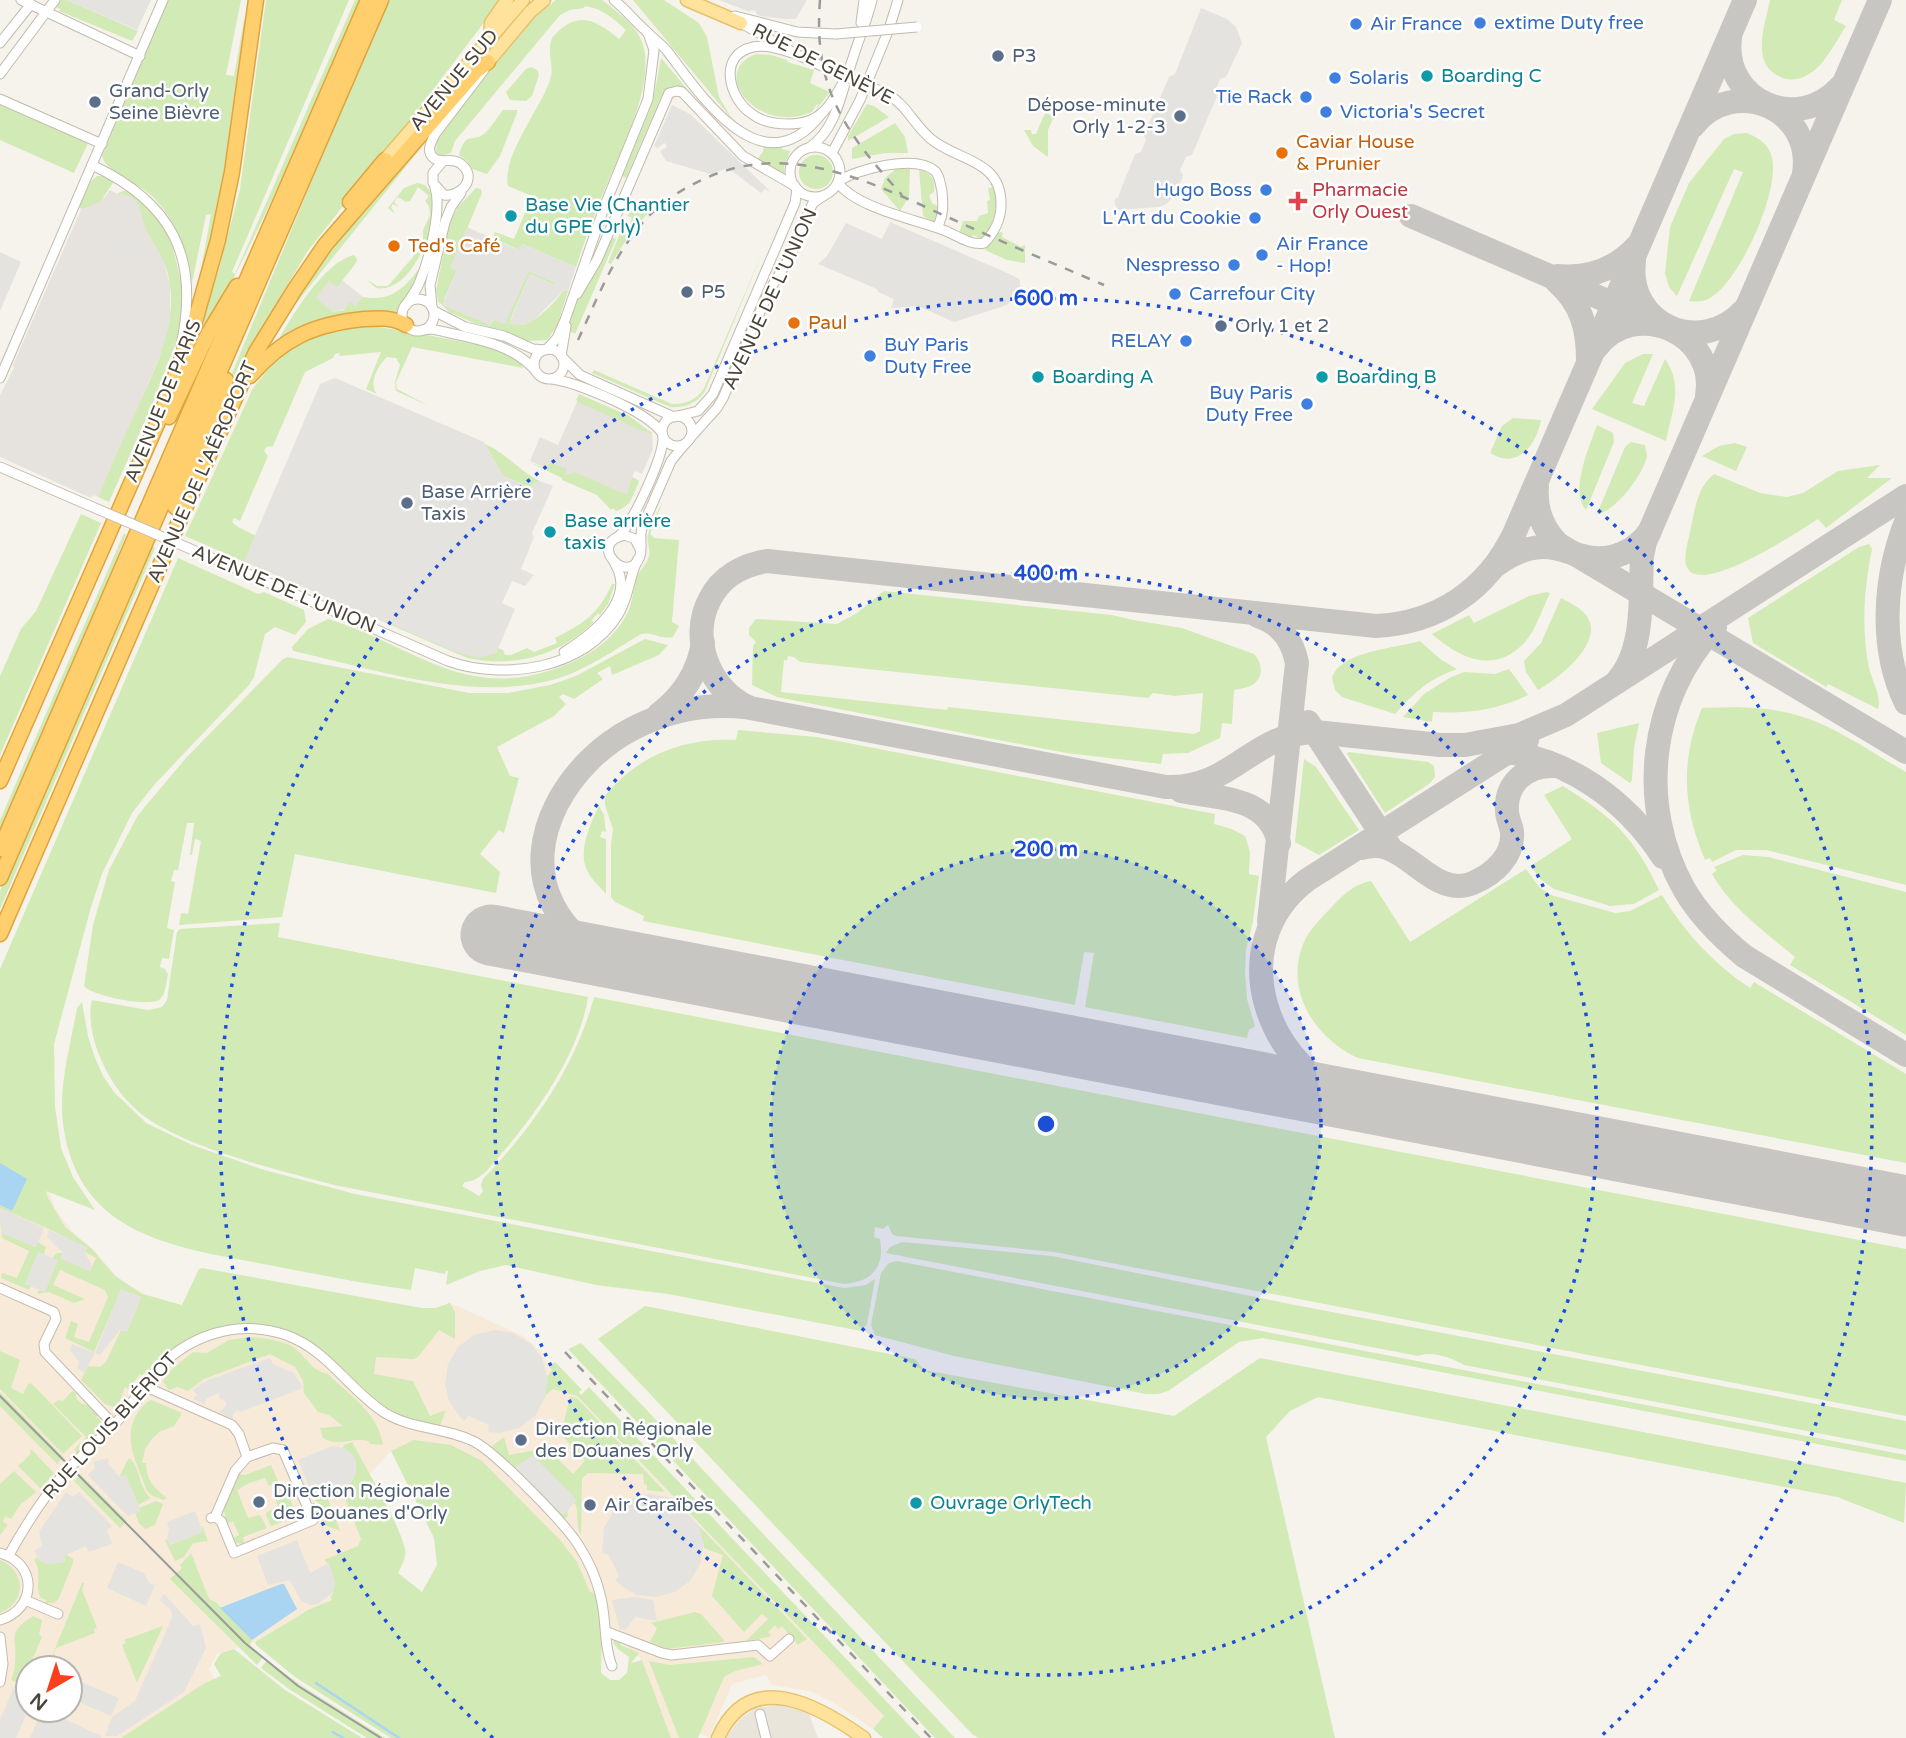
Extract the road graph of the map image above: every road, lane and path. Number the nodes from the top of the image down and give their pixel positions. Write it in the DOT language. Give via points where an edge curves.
graph roads {
  1 [pos="21,0"];
  2 [pos="55,0"];
  3 [pos="163,0"];
  4 [pos="256,0"];
  5 [pos="262,0"];
  6 [pos="368,0"];
  7 [pos="381,0"];
  8 [pos="507,0"];
  9 [pos="523,0"];
  10 [pos="544,0"];
  11 [pos="614,0"];
  12 [pos="624,0"];
  13 [pos="687,0"];
  14 [pos="864,0"];
  15 [pos="872,0"];
  16 [pos="898,0"];
  17 [pos="31,4"];
  18 [pos="46,12"];
  19 [pos="718,12"];
  20 [pos="632,17"];
  21 [pos="253,18"];
  22 [pos="741,23"];
  23 [pos="917,27"];
  24 [pos="648,33"];
  25 [pos="490,37"];
  26 [pos="0,43"];
  27 [pos="854,53"];
  28 [pos="796,54"];
  29 [pos="140,56"];
  30 [pos="488,62"];
  31 [pos="0,74"];
  32 [pos="844,81"];
  33 [pos="0,99"];
  34 [pos="823,112"];
  35 [pos="102,144"];
  36 [pos="810,147"];
  37 [pos="832,153"];
  38 [pos="385,160"];
  39 [pos="443,161"];
  40 [pos="92,165"];
  41 [pos="838,182"];
  42 [pos="796,187"];
  43 [pos="436,188"];
  44 [pos="464,189"];
  45 [pos="825,195"];
  46 [pos="939,224"];
  47 [pos="258,253"];
  48 [pos="258,282"];
  49 [pos="295,289"];
  50 [pos="406,305"];
  51 [pos="433,309"];
  52 [pos="565,320"];
  53 [pos="406,325"];
  54 [pos="422,330"];
  55 [pos="546,350"];
  56 [pos="562,357"];
  57 [pos="182,360"];
  58 [pos="534,369"];
  59 [pos="0,377"];
  60 [pos="552,379"];
  61 [pos="237,390"];
  62 [pos="676,417"];
  63 [pos="662,436"];
  64 [pos="688,441"];
  65 [pos="0,467"];
  66 [pos="619,536"];
  67 [pos="639,554"];
  68 [pos="615,564"];
  69 [pos="93,567"];
  70 [pos="139,613"];
  71 [pos="534,667"];
  72 [pos="0,781"];
  73 [pos="0,849"];
  74 [pos="0,878"];
  75 [pos="0,934"];
  76 [pos="0,1288"];
  77 [pos="144,1386"];
  78 [pos="114,1425"];
  79 [pos="247,1457"];
  80 [pos="4,1554"];
  81 [pos="25,1600"];
  82 [pos="58,1614"];
  83 [pos="0,1620"];
  84 [pos="607,1632"];
  85 [pos="0,1637"];
  86 [pos="789,1639"];
  87 [pos="612,1666"];
  88 [pos="0,1682"];
  89 [pos="760,1714"];
  90 [pos="718,1738"];
  91 [pos="766,1738"];
  92 [pos="864,1738"];
  1 -- 17 [label="street"];
  2 -- 18 [label="street"];
  3 -- 29 [label="street"];
  4 -- 21 [label="highway, AVENUE DE PARIS"];
  5 -- 21 [label="highway"];
  6 -- 47 [label="highway"];
  7 -- 48 [label="highway"];
  8 -- 25 [label="main road" via="491,23"];
  9 -- 25 [label="main road, AVENUE SUD"];
  10 -- 30 [label="main road"];
  11 -- 20 [label="street"];
  12 -- 20 [label="street"];
  13 -- 19 [label="main road"];
  14 -- 27 [label="street"];
  15 -- 27 [label="street, AVENUE DE L'UNION"];
  16 -- 37 [label="street" via="860,100"];
  17 -- 18 [label="street"];
  17 -- 26 [label="street"];
  18 -- 29 [label="street"];
  18 -- 31 [label="street"];
  19 -- 22 [label="main road"];
  19 -- 23 [label="street, bridge" via="820,35"];
  20 -- 24 [label="street"];
  21 -- 57 [label="highway, AVENUE DE PARIS" via="226,205"];
  22 -- 28 [label="street, RUE DE GENÈVE"];
  24 -- 34 [label="street" via="720,116 741,133 786,142 807,131"];
  24 -- 52 [label="street" via="654,50 648,99"];
  25 -- 38 [label="main road, AVENUE SUD"];
  27 -- 32 [label="street, AVENUE DE L'UNION"];
  28 -- 34 [label="street" via="764,46 743,52 731,66 733,92 749,113 772,122 807,121"];
  28 -- 41 [label="street, RUE DE GENÈVE, bridge" via="885,93 903,106 936,143 991,174 1001,195 1001,208 987,240 980,244 868,203 848,194"];
  29 -- 35 [label="street"];
  30 -- 39 [label="street" via="432,140 431,155"];
  30 -- 49 [label="highway, AVENUE DE L'AÉROPORT" via="345,222"];
  32 -- 34 [label="street"];
  32 -- 36 [label="street, AVENUE DE L'UNION" via="834,116"];
  33 -- 35 [label="street"];
  35 -- 40 [label="street"];
  36 -- 37 [label="street"];
  36 -- 42 [label="street, AVENUE DE L'UNION" via="792,162 790,175"];
  37 -- 41 [label="street" via="840,168"];
  38 -- 49 [label="highway" via="319,240 296,275"];
  39 -- 43 [label="street" via="433,173"];
  39 -- 44 [label="street" via="455,160 464,167 468,177"];
  40 -- 57 [label="street" via="139,191 172,231 182,255 188,295"];
  40 -- 59 [label="street"];
  41 -- 45 [label="street, AVENUE DE L'UNION"];
  41 -- 46 [label="street" via="850,174 886,165 930,167 938,175 943,204"];
  42 -- 45 [label="street, AVENUE DE L'UNION" via="812,196"];
  42 -- 52 [label="street" via="743,156 677,90 668,93 597,260"];
  42 -- 62 [label="street, AVENUE DE L'UNION" via="795,203 712,394 698,411"];
  43 -- 44 [label="street" via="450,195"];
  43 -- 50 [label="street" via="437,208 425,265"];
  44 -- 51 [label="street" via="445,222 429,291"];
  45 -- 64 [label="street, AVENUE DE L'UNION" via="813,204 769,291 723,398"];
  47 -- 69 [label="highway" via="208,334 107,552"];
  47 -- 73 [label="highway"];
  48 -- 70 [label="highway" via="256,303 138,598"];
  48 -- 74 [label="highway"];
  49 -- 61 [label="highway, AVENUE DE L'AÉROPORT"];
  50 -- 51 [label="street" via="417,299"];
  50 -- 53 [label="street"];
  51 -- 54 [label="street" via="433,321"];
  51 -- 55 [label="street" via="465,327"];
  52 -- 55 [label="street"];
  52 -- 56 [label="street"];
  53 -- 54 [label="street"];
  53 -- 61 [label="highway" via="370,318 308,330 268,357"];
  54 -- 58 [label="street" via="502,346"];
  55 -- 56 [label="street"];
  55 -- 58 [label="street" via="536,357"];
  56 -- 60 [label="street" via="562,371"];
  56 -- 62 [label="street" via="580,375"];
  57 -- 69 [label="highway, AVENUE DE PARIS"];
  58 -- 60 [label="street" via="541,377"];
  60 -- 63 [label="street" via="635,411"];
  61 -- 70 [label="highway, AVENUE DE L'AÉROPORT"];
  62 -- 63 [label="street, AVENUE DE L'UNION" via="663,424"];
  62 -- 64 [label="street" via="690,425"];
  63 -- 64 [label="street" via="671,446"];
  63 -- 66 [label="street, AVENUE DE L'UNION" via="660,456 634,515"];
  64 -- 67 [label="street, AVENUE DE L'UNION" via="671,461 647,516 639,535"];
  65 -- 71 [label="street, AVENUE DE L'UNION, bridge" via="461,665 500,671"];
  66 -- 67 [label="street" via="630,536 639,544"];
  66 -- 68 [label="street, AVENUE DE L'UNION" via="609,549"];
  67 -- 68 [label="street" via="625,567"];
  67 -- 71 [label="street, AVENUE DE L'UNION" via="622,608 606,631 578,652"];
  68 -- 71 [label="street, AVENUE DE L'UNION" via="621,575 620,589 607,618 573,647"];
  69 -- 72 [label="highway, AVENUE DE PARIS"];
  70 -- 75 [label="highway, AVENUE DE L'AÉROPORT"];
  76 -- 78 [label="street" via="54,1312 45,1352"];
  77 -- 78 [label="street, RUE LOUIS BLÉRIOT"];
  77 -- 79 [label="street" via="232,1425"];
  77 -- 84 [label="street, RUE LOUIS BLÉRIOT" via="171,1356 208,1334 265,1329 306,1344 384,1412 399,1421 472,1440 514,1476 578,1544 598,1586"];
  78 -- 80 [label="street, RUE LOUIS BLÉRIOT" via="66,1471"];
  79 -- 79 [label="street" via="235,1471 213,1518 221,1521 234,1553 313,1520 283,1450 272,1448"];
  80 -- 81 [label="street" via="21,1565 27,1578"];
  81 -- 82 [label="street"];
  81 -- 83 [label="street" via="19,1610"];
  84 -- 86 [label="street" via="672,1654 758,1645 771,1656"];
  84 -- 87 [label="street, RUE LOUIS BLÉRIOT" via="606,1652"];
  85 -- 88 [label="street"];
  89 -- 91 [label="street"];
  90 -- 92 [label="main road" via="727,1721 742,1708 774,1697 802,1702"];
}
